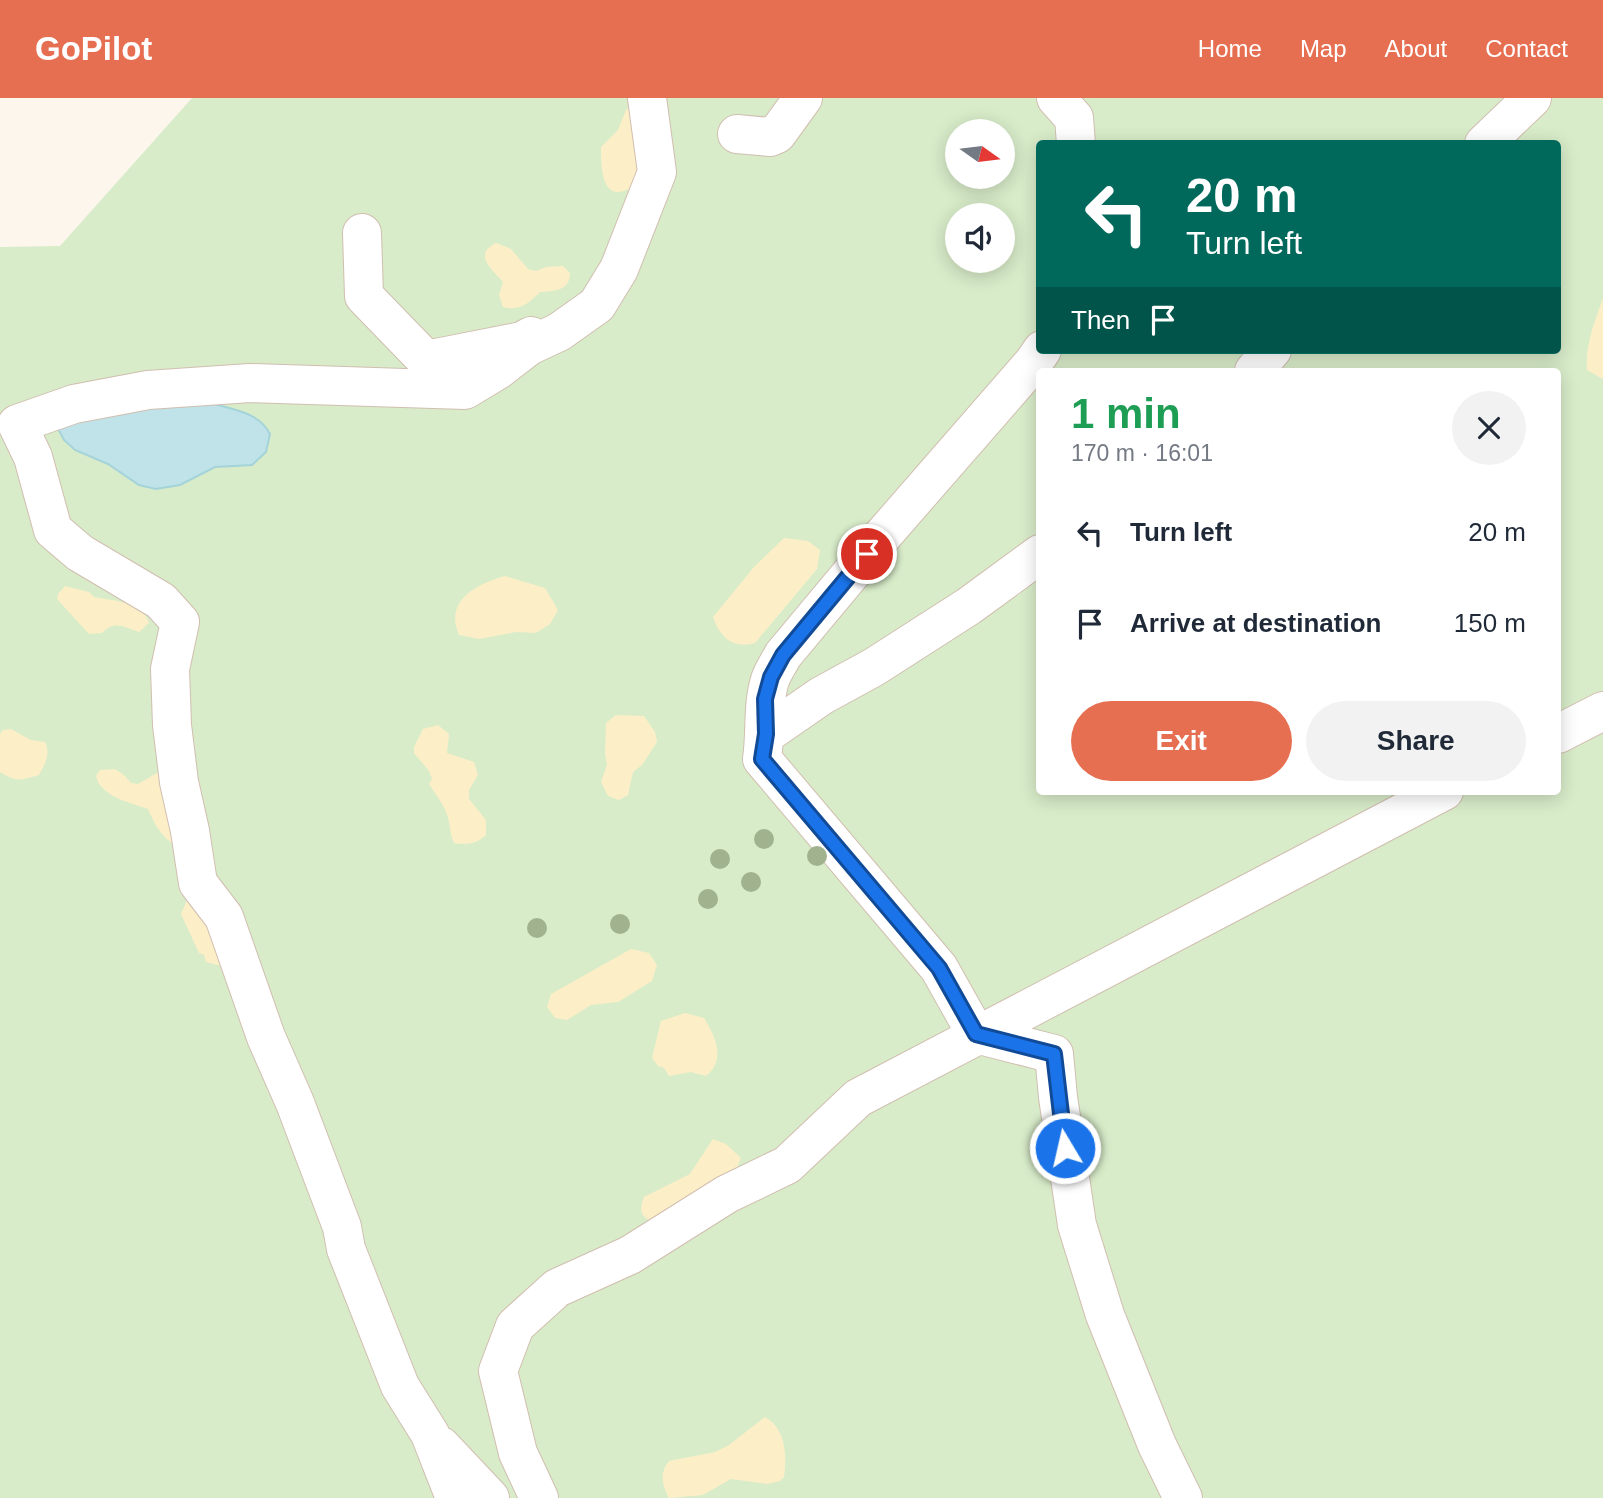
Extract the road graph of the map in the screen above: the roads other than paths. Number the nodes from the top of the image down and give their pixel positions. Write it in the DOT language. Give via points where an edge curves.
graph roads {
  1 [pos="803,98"];
  2 [pos="1532,98"];
  3 [pos="650,114"];
  4 [pos="737,134"];
  5 [pos="1488,140"];
  6 [pos="362,233"];
  7 [pos="1039,354"];
  8 [pos="1269,354"];
  9 [pos="1257,368"];
  10 [pos="1036,557"];
  11 [pos="1603,711"];
  12 [pos="1561,732"];
  13 [pos="766,734"];
  14 [pos="1436,795"];
  15 [pos="976,1034"];
  16 [pos="430,1434"];
  17 [pos="455,1498"];
  18 [pos="490,1498"];
  19 [pos="539,1498"];
  20 [pos="1183,1498"];
  1 -- 4 [label="lane" via="777,134"];
  2 -- 5 [label="lane"];
  3 -- 6 [label="lane" via="640,189 617,250 598,283 559,320 522,341 426,359 364,296"];
  3 -- 16 [label="lane" via="657,172 620,270 597,305 465,390 250,383 161,389 74,404 17,424 33,457 53,530 80,553 161,601 180,622 170,668 172,725 198,883 224,917 400,1386"];
  7 -- 13 [label="lane" via="783,655 765,699"];
  8 -- 9 [label="lane"];
  10 -- 13 [label="lane" via="970,606"];
  11 -- 12 [label="lane"];
  13 -- 15 [label="lane" via="762,759 939,968"];
  14 -- 15 [label="lane"];
  15 -- 19 [label="lane" via="858,1098 787,1165 727,1194 630,1255 557,1288 515,1326 498,1371 518,1453"];
  15 -- 20 [label="lane" via="1054,1054 1077,1225 1105,1315 1157,1446"];
  16 -- 17 [label="lane"];
  16 -- 18 [label="lane"];
}
